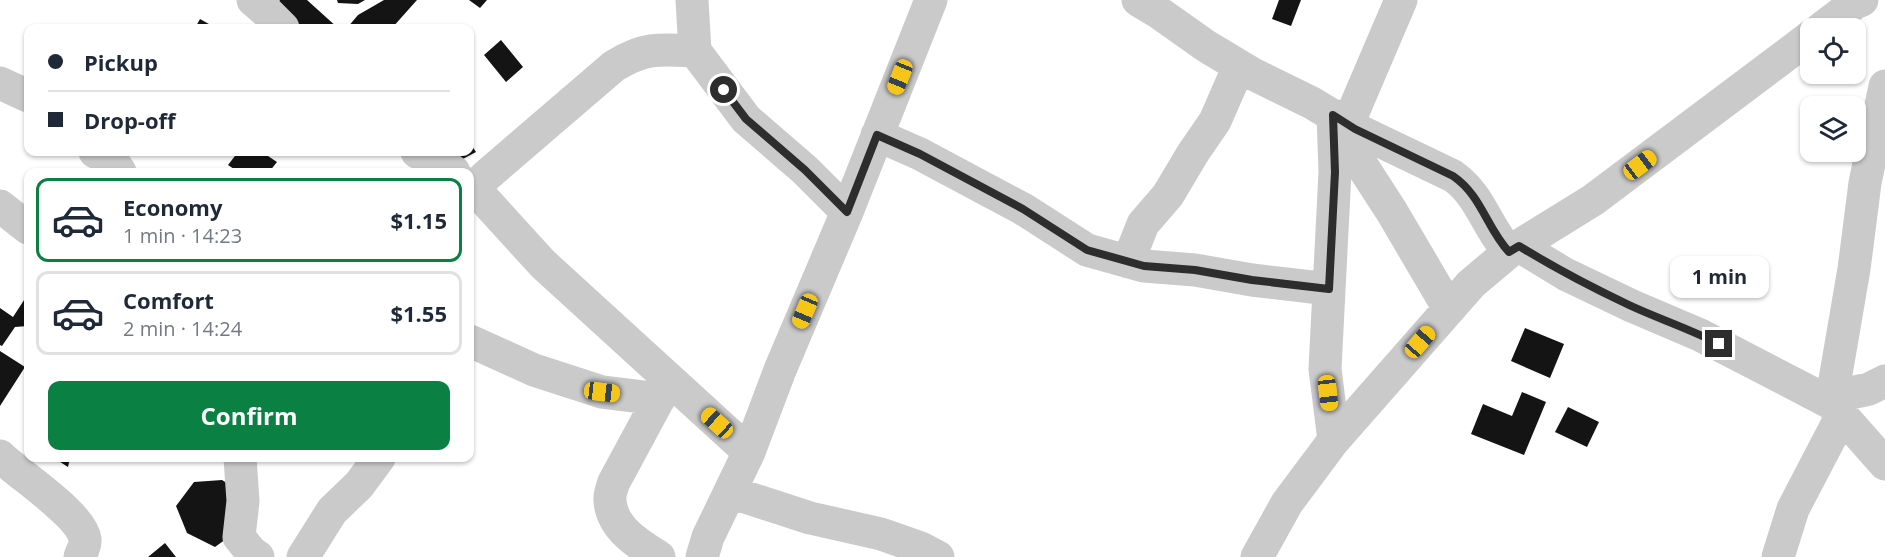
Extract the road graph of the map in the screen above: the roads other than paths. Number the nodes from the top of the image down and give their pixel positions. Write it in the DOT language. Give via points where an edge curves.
graph roads {
  1 [pos="253,0"];
  2 [pos="692,0"];
  3 [pos="931,0"];
  4 [pos="1138,0"];
  5 [pos="1401,0"];
  6 [pos="1862,0"];
  7 [pos="1835,18"];
  8 [pos="280,24"];
  9 [pos="1800,45"];
  10 [pos="695,51"];
  11 [pos="1239,66"];
  12 [pos="0,83"];
  13 [pos="1885,86"];
  14 [pos="24,94"];
  15 [pos="1882,119"];
  16 [pos="1338,125"];
  17 [pos="877,135"];
  18 [pos="104,156"];
  19 [pos="426,156"];
  20 [pos="117,168"];
  21 [pos="448,168"];
  22 [pos="474,179"];
  23 [pos="474,190"];
  24 [pos="0,206"];
  25 [pos="1874,208"];
  26 [pos="847,212"];
  27 [pos="24,225"];
  28 [pos="1514,249"];
  29 [pos="1128,262"];
  30 [pos="1329,289"];
  31 [pos="1449,309"];
  32 [pos="474,347"];
  33 [pos="1885,381"];
  34 [pos="664,389"];
  35 [pos="1835,405"];
  36 [pos="1334,440"];
  37 [pos="749,452"];
  38 [pos="0,456"];
  39 [pos="240,462"];
  40 [pos="376,462"];
  41 [pos="1885,464"];
  42 [pos="730,492"];
  43 [pos="80,557"];
  44 [pos="258,557"];
  45 [pos="303,557"];
  46 [pos="659,557"];
  47 [pos="702,557"];
  48 [pos="938,557"];
  49 [pos="1257,557"];
  50 [pos="1778,557"];
  1 -- 8 [label="street"];
  2 -- 10 [label="street"];
  3 -- 17 [label="street"];
  4 -- 11 [label="street"];
  5 -- 16 [label="street"];
  6 -- 7 [label="street"];
  9 -- 28 [label="street" via="1593,200"];
  10 -- 22 [label="street" via="658,49 633,55 614,66 486,176"];
  10 -- 26 [label="street" via="746,119"];
  11 -- 16 [label="street"];
  11 -- 29 [label="street" via="1215,121 1168,195 1143,224"];
  12 -- 14 [label="street"];
  13 -- 15 [label="street"];
  15 -- 25 [label="street"];
  16 -- 28 [label="street" via="1465,184 1498,240"];
  16 -- 30 [label="street"];
  16 -- 31 [label="street"];
  17 -- 26 [label="street"];
  17 -- 29 [label="street" via="1023,209 1087,250"];
  18 -- 20 [label="street"];
  19 -- 21 [label="street"];
  23 -- 34 [label="street"];
  24 -- 27 [label="street"];
  25 -- 35 [label="street" via="1854,269"];
  26 -- 37 [label="street"];
  28 -- 31 [label="street" via="1471,284"];
  28 -- 35 [label="street" via="1700,335"];
  29 -- 30 [label="street"];
  30 -- 36 [label="street" via="1325,369"];
  31 -- 36 [label="street"];
  32 -- 34 [label="street" via="602,392"];
  33 -- 35 [label="street"];
  34 -- 37 [label="street"];
  34 -- 46 [label="street" via="614,482 609,500 615,521 636,543"];
  35 -- 41 [label="street"];
  35 -- 50 [label="street"];
  36 -- 49 [label="street" via="1287,503"];
  37 -- 42 [label="street"];
  38 -- 43 [label="street" via="70,515 85,542"];
  39 -- 44 [label="street" via="243,501 239,537"];
  40 -- 45 [label="street" via="332,511"];
  42 -- 47 [label="street"];
  42 -- 48 [label="street" via="810,518 881,534"];
}
